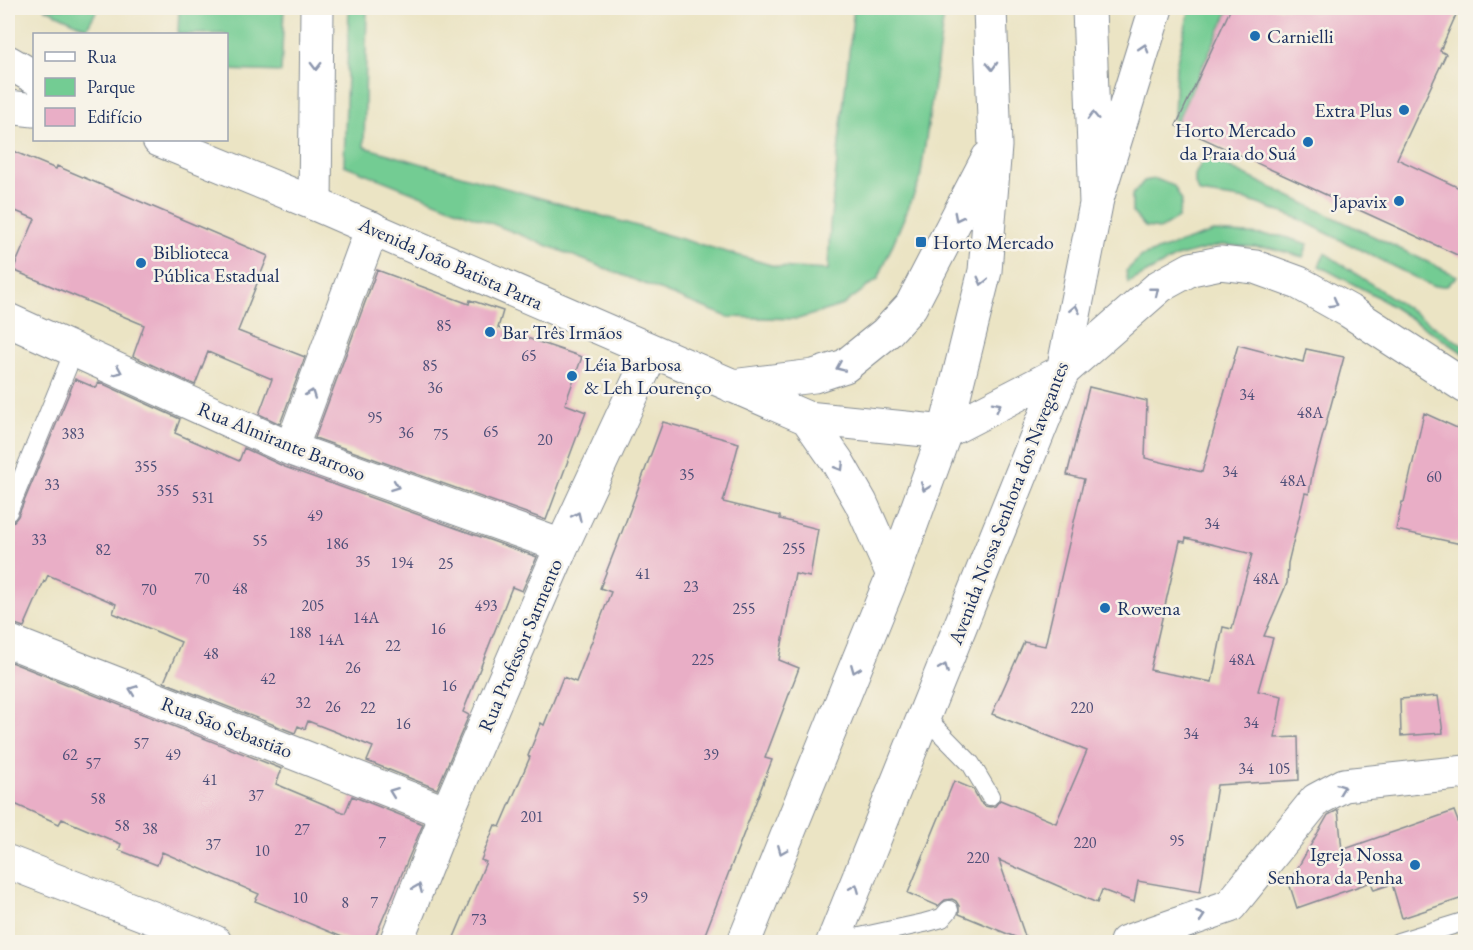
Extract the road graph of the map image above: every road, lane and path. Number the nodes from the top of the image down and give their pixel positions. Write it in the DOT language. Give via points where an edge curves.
graph roads {
  1 [pos="317,8"];
  2 [pos="990,8"];
  3 [pos="1089,8"];
  4 [pos="1156,8"];
  5 [pos="8,62"];
  6 [pos="33,76"];
  7 [pos="8,107"];
  8 [pos="33,110"];
  9 [pos="161,141"];
  10 [pos="995,146"];
  11 [pos="315,204"];
  12 [pos="1096,204"];
  13 [pos="372,228"];
  14 [pos="8,320"];
  15 [pos="74,351"];
  16 [pos="652,352"];
  17 [pos="1063,371"];
  18 [pos="731,386"];
  19 [pos="1466,387"];
  20 [pos="807,418"];
  21 [pos="945,432"];
  22 [pos="291,449"];
  23 [pos="8,512"];
  24 [pos="562,546"];
  25 [pos="893,575"];
  26 [pos="8,642"];
  27 [pos="924,716"];
  28 [pos="1466,772"];
  29 [pos="990,796"];
  30 [pos="447,813"];
  31 [pos="8,862"];
  32 [pos="949,910"];
  33 [pos="1466,921"];
  34 [pos="200,940"];
  35 [pos="396,942"];
  36 [pos="744,942"];
  37 [pos="835,942"];
  38 [pos="1126,942"];
  39 [pos="1398,942"];
  1 -- 11 [label="main road, one-way"];
  2 -- 10 [label="main road, one-way"];
  12 -- 3 [label="main road, Avenida Nossa Senhora dos Navegantes, one-way"];
  12 -- 4 [label="main road, one-way"];
  5 -- 6 [label="main road"];
  7 -- 8 [label="main road"];
  9 -- 11 [label="main road, Avenida João Batista Parra"];
  10 -- 18 [label="main road, one-way" via="911,306 886,333 845,366 814,376"];
  10 -- 21 [label="main road, one-way" via="985,271"];
  11 -- 13 [label="main road, Avenida João Batista Parra"];
  17 -- 12 [label="main road, Avenida Nossa Senhora dos Navegantes, one-way"];
  13 -- 16 [label="main road, Avenida João Batista Parra"];
  22 -- 13 [label="main road, one-way"];
  14 -- 15 [label="main road, Rua Almirante Barroso"];
  15 -- 22 [label="main road, Rua Almirante Barroso, one-way"];
  15 -- 23 [label="lane"];
  16 -- 18 [label="main road, Avenida João Batista Parra"];
  24 -- 16 [label="main road, Rua Professor Sarmento, one-way"];
  17 -- 19 [label="main road, one-way" via="1160,286 1191,269 1220,263 1255,267 1299,283"];
  21 -- 17 [label="main road, one-way"];
  27 -- 17 [label="main road, Avenida Nossa Senhora dos Navegantes, one-way"];
  18 -- 20 [label="main road, Avenida João Batista Parra"];
  20 -- 21 [label="main road, Avenida João Batista Parra"];
  20 -- 25 [label="main road, one-way" via="861,503"];
  21 -- 25 [label="main road, one-way"];
  22 -- 24 [label="main road, Rua Almirante Barroso, one-way"];
  24 -- 30 [label="main road, Rua Professor Sarmento"];
  25 -- 36 [label="main road, one-way"];
  30 -- 26 [label="main road, Rua São Sebastião, one-way"];
  27 -- 29 [label="lane" via="971,764"];
  37 -- 27 [label="main road, Avenida Nossa Senhora dos Navegantes, one-way"];
  38 -- 28 [label="main road, one-way" via="1230,906 1316,800 1344,785"];
  35 -- 30 [label="main road, Rua Professor Sarmento, one-way"];
  31 -- 34 [label="main road"];
  32 -- 37 [label="lane" via="942,918"];
  33 -- 39 [label="lane"];
}
